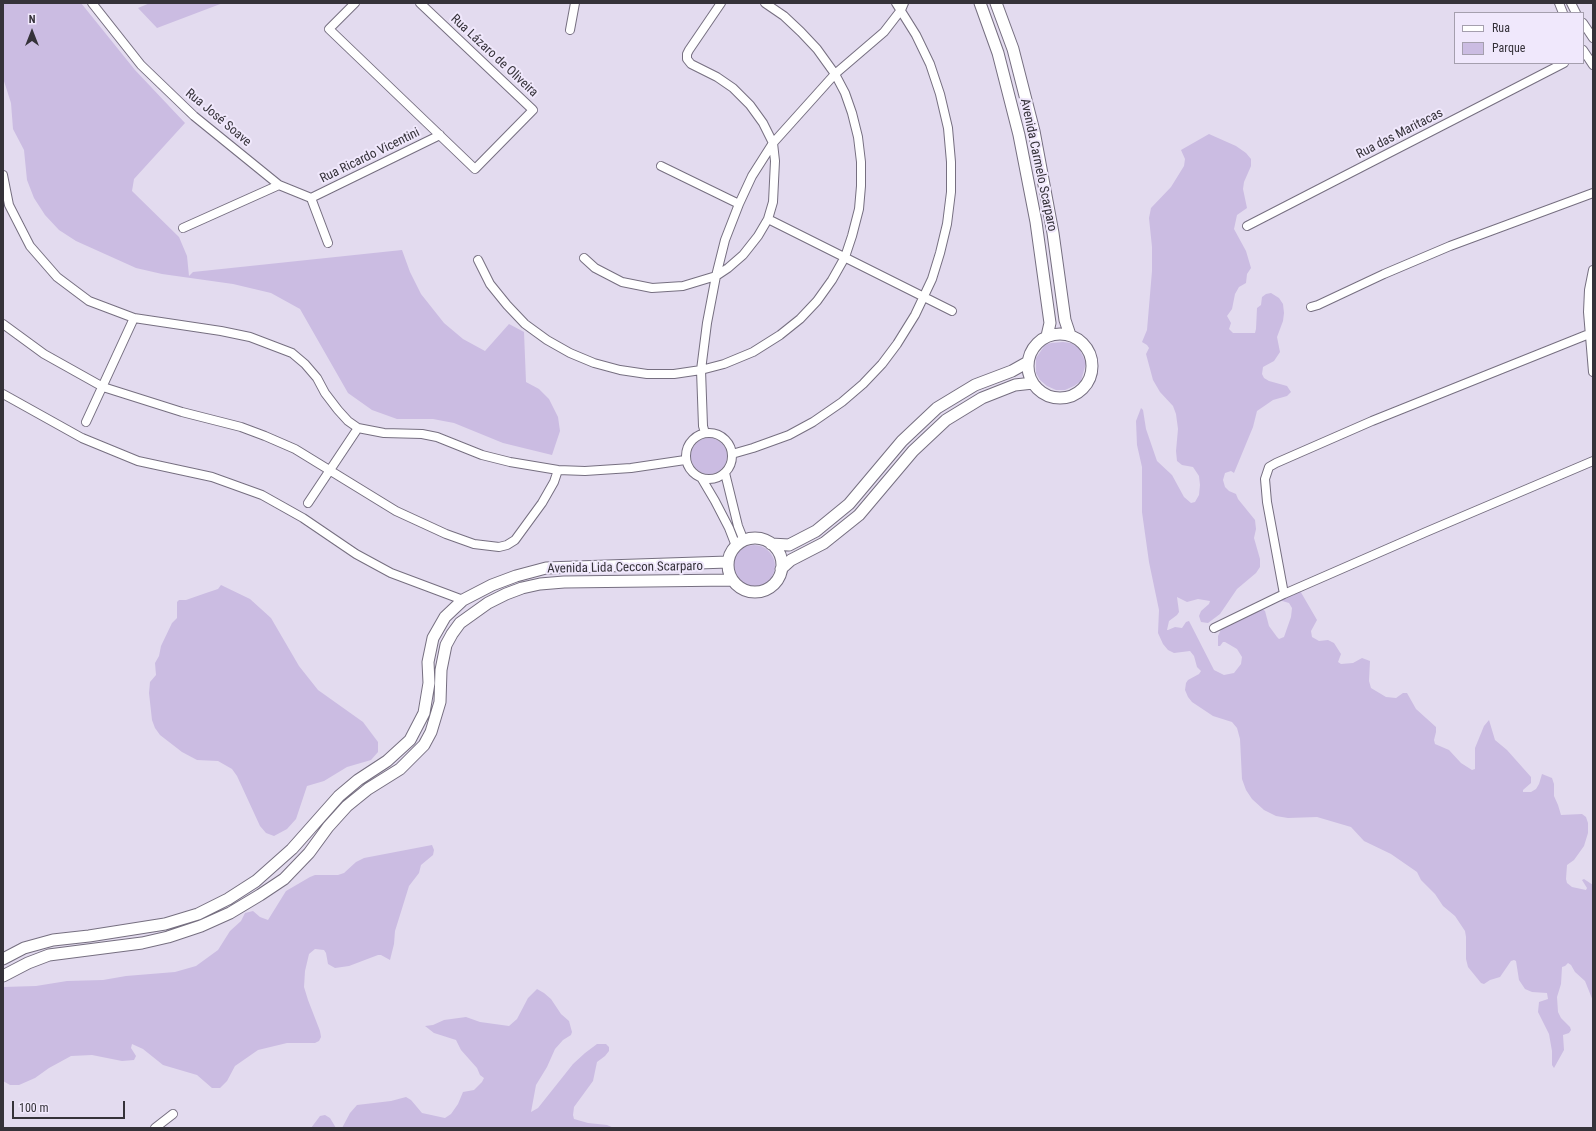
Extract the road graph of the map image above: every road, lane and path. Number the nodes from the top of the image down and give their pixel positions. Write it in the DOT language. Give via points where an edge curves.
graph roads {
  1 [pos="92,3"];
  2 [pos="354,3"];
  3 [pos="420,3"];
  4 [pos="575,3"];
  5 [pos="721,3"];
  6 [pos="765,3"];
  7 [pos="980,3"];
  8 [pos="996,3"];
  9 [pos="1571,3"];
  10 [pos="900,5"];
  11 [pos="1576,12"];
  12 [pos="1584,24"];
  13 [pos="570,30"];
  14 [pos="1593,38"];
  15 [pos="1584,52"];
  16 [pos="1562,64"];
  17 [pos="1593,65"];
  18 [pos="835,74"];
  19 [pos="440,136"];
  20 [pos="773,143"];
  21 [pos="661,166"];
  22 [pos="3,175"];
  23 [pos="279,185"];
  24 [pos="1593,193"];
  25 [pos="311,198"];
  26 [pos="739,204"];
  27 [pos="768,219"];
  28 [pos="1247,226"];
  29 [pos="183,228"];
  30 [pos="328,243"];
  31 [pos="845,257"];
  32 [pos="584,258"];
  33 [pos="478,260"];
  34 [pos="1593,270"];
  35 [pos="716,276"];
  36 [pos="924,297"];
  37 [pos="1311,307"];
  38 [pos="952,311"];
  39 [pos="134,318"];
  40 [pos="3,324"];
  41 [pos="1589,334"];
  42 [pos="1070,335"];
  43 [pos="1048,336"];
  44 [pos="1028,362"];
  45 [pos="701,370"];
  46 [pos="1593,372"];
  47 [pos="1033,384"];
  48 [pos="103,387"];
  49 [pos="3,394"];
  50 [pos="86,422"];
  51 [pos="358,428"];
  52 [pos="705,433"];
  53 [pos="732,454"];
  54 [pos="686,460"];
  55 [pos="1593,461"];
  56 [pos="331,470"];
  57 [pos="558,470"];
  58 [pos="725,473"];
  59 [pos="702,479"];
  60 [pos="308,503"];
  61 [pos="740,543"];
  62 [pos="771,544"];
  63 [pos="728,562"];
  64 [pos="782,568"];
  65 [pos="732,580"];
  66 [pos="1284,594"];
  67 [pos="463,600"];
  68 [pos="1214,628"];
  69 [pos="3,959"];
  70 [pos="3,976"];
  71 [pos="173,1114"];
  72 [pos="155,1128"];
  1 -- 23 [label="street, Rua José Soave" via="141,64 194,116"];
  2 -- 19 [label="street" via="329,29"];
  3 -- 19 [label="street, Rua Lázaro de Oliveira" via="533,110 475,170"];
  4 -- 13 [label="street"];
  5 -- 20 [label="street" via="689,50 687,59 691,64 734,88 763,123"];
  6 -- 18 [label="street" via="802,32"];
  7 -- 43 [label="main road, Avenida Carmelo Scarparo" via="998,53 1019,135 1036,222 1050,323"];
  8 -- 42 [label="main road, Avenida Carmelo Scarparo" via="1012,49 1034,131 1054,233 1065,320"];
  9 -- 11 [label="street"];
  10 -- 18 [label="street" via="884,32"];
  10 -- 36 [label="street" via="930,64 940,94 948,128 951,162 947,224 940,253"];
  12 -- 14 [label="street"];
  15 -- 17 [label="street"];
  16 -- 28 [label="street, Rua das Maritacas"];
  18 -- 20 [label="street"];
  18 -- 31 [label="street" via="852,114 861,162 858,209"];
  19 -- 25 [label="street, Rua Ricardo Vicentini"];
  20 -- 26 [label="street" via="752,176"];
  20 -- 27 [label="street" via="775,181"];
  21 -- 26 [label="street"];
  22 -- 39 [label="street" via="9,205 30,246 57,277 89,301"];
  23 -- 25 [label="street, Rua José Soave"];
  23 -- 29 [label="street"];
  24 -- 37 [label="street" via="1450,246"];
  25 -- 30 [label="street"];
  26 -- 35 [label="street" via="725,240"];
  27 -- 31 [label="street"];
  27 -- 35 [label="street" via="743,255"];
  31 -- 36 [label="street"];
  31 -- 45 [label="street" via="817,301 780,335 753,352"];
  32 -- 35 [label="street" via="608,276 637,286 668,288"];
  33 -- 45 [label="street" via="490,284 507,305 531,328 570,353 601,365 647,374"];
  34 -- 41 [label="street" via="1589,290"];
  35 -- 45 [label="street"];
  36 -- 38 [label="street"];
  36 -- 53 [label="street" via="898,344 863,384 842,402 789,435"];
  39 -- 48 [label="street"];
  39 -- 51 [label="street" via="250,337 292,353 317,378 338,410"];
  40 -- 48 [label="street" via="44,354"];
  41 -- 46 [label="street"];
  41 -- 66 [label="street" via="1386,415 1269,467 1265,479 1266,494"];
  42 -- 43 [label="main road"];
  42 -- 47 [label="main road" via="1088,348 1092,358 1093,370 1083,389 1062,398 1051,397"];
  43 -- 44 [label="main road" via="1038,342 1031,351"];
  44 -- 47 [label="main road"];
  44 -- 62 [label="main road" via="975,385 937,408 902,441 849,504 816,531 789,545"];
  45 -- 52 [label="street"];
  47 -- 64 [label="main road" via="1015,386 982,398 946,420 913,451 859,515 824,543 791,560"];
  48 -- 50 [label="street"];
  48 -- 56 [label="street" via="182,412 241,427 295,449"];
  49 -- 67 [label="street" via="82,438 138,461 212,478 262,495 391,573"];
  51 -- 56 [label="street"];
  51 -- 57 [label="street" via="384,433 437,437 482,455"];
  52 -- 53 [label="street" via="716,434 725,439"];
  52 -- 54 [label="street" via="691,441 686,450"];
  53 -- 58 [label="street" via="731,464"];
  54 -- 57 [label="street" via="631,468"];
  54 -- 59 [label="street" via="690,470"];
  55 -- 66 [label="street"];
  56 -- 57 [label="street" via="403,515 474,544 499,547 515,540 525,528 554,482"];
  56 -- 60 [label="street"];
  58 -- 59 [label="street" via="712,479"];
  58 -- 61 [label="street"];
  59 -- 61 [label="street"];
  61 -- 62 [label="main road" via="758,539"];
  61 -- 63 [label="main road" via="730,553"];
  62 -- 64 [label="main road" via="781,559"];
  63 -- 65 [label="main road" via="728,572"];
  63 -- 67 [label="main road, Avenida Lida Ceccon Scarparo" via="546,568 492,585"];
  64 -- 65 [label="main road" via="776,581 765,590 747,591 738,587"];
  65 -- 70 [label="main road, Avenida Lida Ceccon Scarparo" via="540,584 522,588 488,602 460,623 446,645 441,670 440,702 431,732 424,745 400,769 347,806 309,853 284,878 230,913 201,926 142,943 49,955"];
  66 -- 68 [label="street"];
  67 -- 69 [label="main road, Avenida Lida Ceccon Scarparo" via="445,617 433,638 428,662 429,683 424,713 410,740 387,762 358,780 339,796 292,849 256,880 228,899 198,914 165,924 54,940 24,948"];
  71 -- 72 [label="street"];
}
